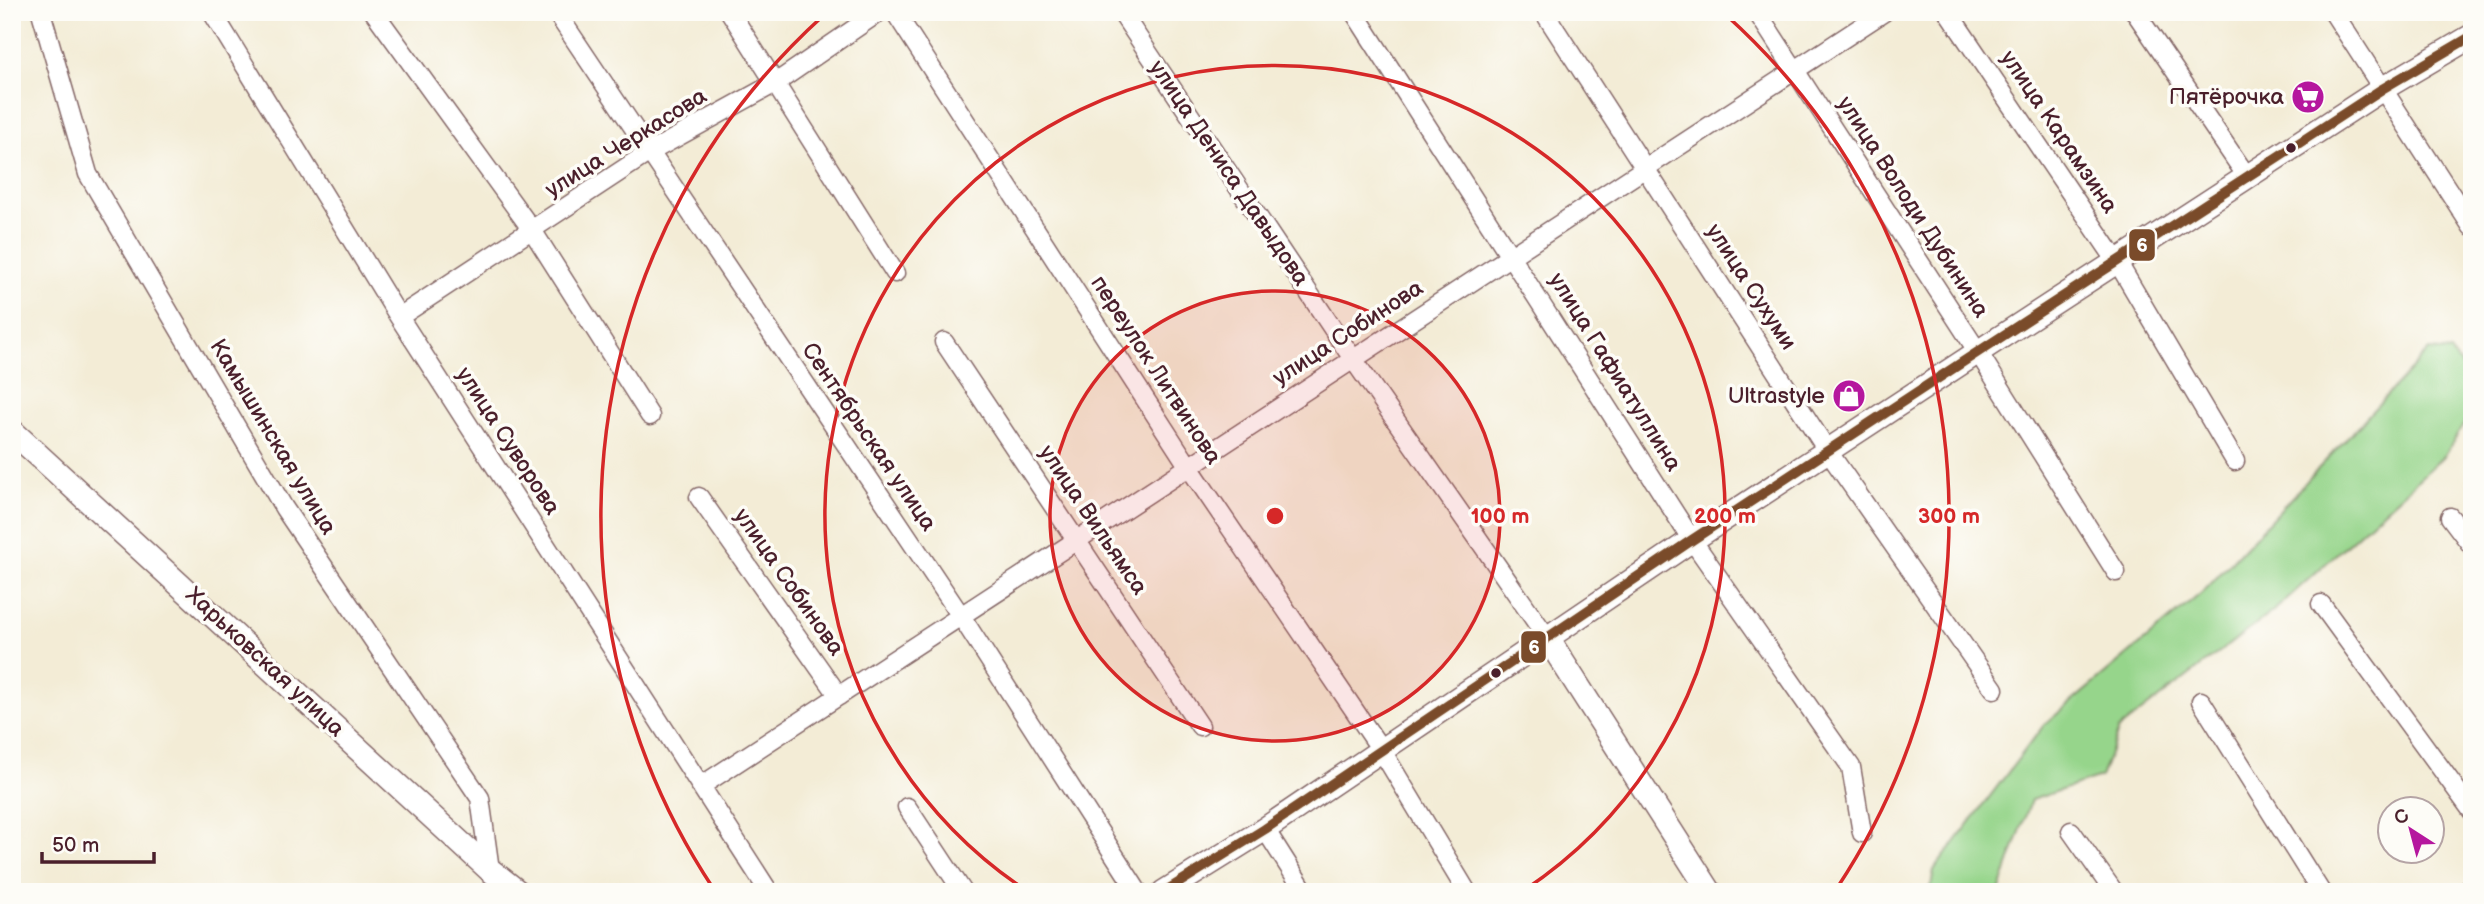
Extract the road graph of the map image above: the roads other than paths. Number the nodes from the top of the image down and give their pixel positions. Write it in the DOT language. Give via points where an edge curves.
graph roads {
  1 [pos="41,12"];
  2 [pos="212,12"];
  3 [pos="374,12"];
  4 [pos="556,12"];
  5 [pos="730,12"];
  6 [pos="879,12"];
  7 [pos="895,12"];
  8 [pos="1121,12"];
  9 [pos="1354,12"];
  10 [pos="1544,12"];
  11 [pos="1757,12"];
  12 [pos="1884,12"];
  13 [pos="1948,12"];
  14 [pos="2135,12"];
  15 [pos="2333,12"];
  16 [pos="2472,36"];
  17 [pos="1795,70"];
  18 [pos="776,82"];
  19 [pos="2382,89"];
  20 [pos="648,153"];
  21 [pos="1644,169"];
  22 [pos="2248,178"];
  23 [pos="2472,227"];
  24 [pos="532,230"];
  25 [pos="1512,256"];
  26 [pos="2118,263"];
  27 [pos="895,273"];
  28 [pos="399,317"];
  29 [pos="944,342"];
  30 [pos="1978,352"];
  31 [pos="1353,359"];
  32 [pos="650,416"];
  33 [pos="12,431"];
  34 [pos="1828,450"];
  35 [pos="2235,461"];
  36 [pos="1189,467"];
  37 [pos="699,497"];
  38 [pos="2450,517"];
  39 [pos="1077,540"];
  40 [pos="1692,540"];
  41 [pos="2472,546"];
  42 [pos="2116,572"];
  43 [pos="2321,604"];
  44 [pos="961,616"];
  45 [pos="1548,639"];
  46 [pos="1994,689"];
  47 [pos="839,696"];
  48 [pos="2201,701"];
  49 [pos="1199,726"];
  50 [pos="1382,751"];
  51 [pos="701,786"];
  52 [pos="907,807"];
  53 [pos="2472,811"];
  54 [pos="1265,829"];
  55 [pos="2071,831"];
  56 [pos="1862,834"];
  57 [pos="490,870"];
  58 [pos="2472,887"];
  59 [pos="518,892"];
  60 [pos="769,892"];
  61 [pos="963,892"];
  62 [pos="1138,892"];
  63 [pos="1164,892"];
  64 [pos="1305,892"];
  65 [pos="1467,892"];
  66 [pos="1710,892"];
  67 [pos="2114,892"];
  68 [pos="2321,892"];
  69 [pos="2463,892"];
  1 -- 57 [label="street, Камышинская улица" via="88,174 284,508 480,798"];
  2 -- 28 [label="street, улица Суворова"];
  3 -- 24 [label="street"];
  4 -- 20 [label="street, Сентябрьская улица"];
  5 -- 18 [label="street"];
  6 -- 18 [label="street, улица Черкасова"];
  7 -- 36 [label="street, переулок Литвинова"];
  8 -- 31 [label="street, улица Дениса Давыдова"];
  9 -- 25 [label="street, улица Гафиатуллина"];
  10 -- 21 [label="street, улица Сухуми"];
  11 -- 17 [label="street, улица Володи Дубинина"];
  12 -- 17 [label="street, улица Собинова"];
  13 -- 26 [label="street, улица Карамзина"];
  14 -- 22 [label="street"];
  15 -- 19 [label="street"];
  16 -- 19 [label="street"];
  17 -- 21 [label="street, улица Собинова"];
  17 -- 30 [label="street, улица Володи Дубинина"];
  18 -- 20 [label="street, улица Черкасова"];
  18 -- 27 [label="street"];
  19 -- 22 [label="street"];
  19 -- 23 [label="street"];
  20 -- 24 [label="street, улица Черкасова"];
  20 -- 44 [label="street, Сентябрьская улица"];
  21 -- 25 [label="street, улица Собинова"];
  21 -- 34 [label="street, улица Сухуми"];
  22 -- 26 [label="street"];
  24 -- 28 [label="street, улица Черкасова"];
  24 -- 32 [label="street"];
  25 -- 31 [label="street, улица Собинова"];
  25 -- 40 [label="street, улица Гафиатуллина"];
  26 -- 30 [label="street"];
  26 -- 35 [label="street, улица Карамзина"];
  28 -- 51 [label="street, улица Суворова"];
  29 -- 39 [label="street, улица Вильямса"];
  30 -- 34 [label="street"];
  30 -- 42 [label="street, улица Володи Дубинина"];
  31 -- 36 [label="street, улица Собинова"];
  31 -- 45 [label="street, улица Дениса Давыдова"];
  33 -- 57 [label="street, Харьковская улица"];
  34 -- 40 [label="street"];
  34 -- 46 [label="street, улица Сухуми"];
  36 -- 39 [label="street, улица Собинова"];
  36 -- 50 [label="street, переулок Литвинова"];
  37 -- 47 [label="street, улица Собинова"];
  38 -- 41 [label="street"];
  39 -- 44 [label="street, улица Собинова"];
  39 -- 49 [label="street, улица Вильямса"];
  40 -- 45 [label="street"];
  40 -- 56 [label="street, улица Гафиатуллина" via="1852,766"];
  43 -- 53 [label="street"];
  44 -- 47 [label="street, улица Собинова"];
  44 -- 62 [label="street, Сентябрьская улица"];
  45 -- 50 [label="street"];
  45 -- 66 [label="street, улица Дениса Давыдова"];
  47 -- 51 [label="street, улица Собинова"];
  48 -- 68 [label="street"];
  50 -- 54 [label="street"];
  50 -- 65 [label="street, переулок Литвинова"];
  51 -- 60 [label="street, улица Суворова"];
  52 -- 61 [label="street"];
  54 -- 63 [label="street"];
  54 -- 64 [label="street"];
  55 -- 67 [label="street"];
  57 -- 59 [label="street, Харьковская улица"];
  58 -- 69 [label="street"];
}
